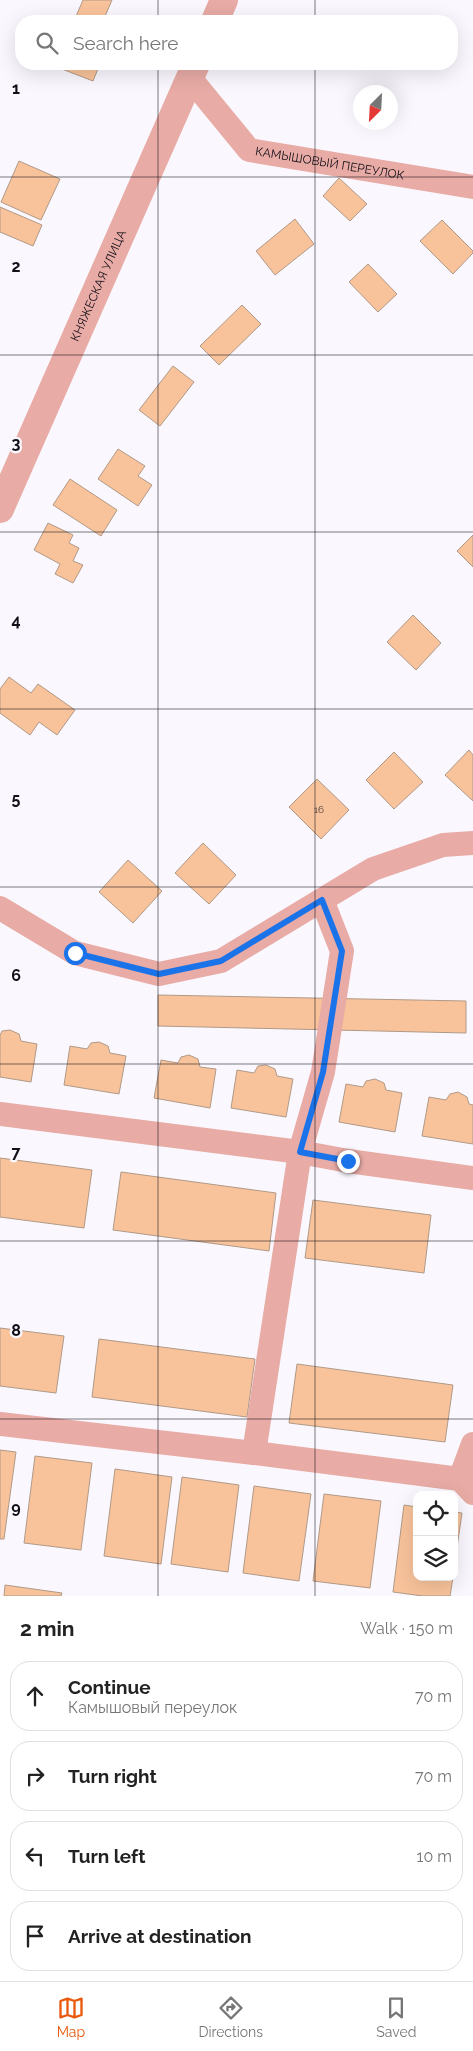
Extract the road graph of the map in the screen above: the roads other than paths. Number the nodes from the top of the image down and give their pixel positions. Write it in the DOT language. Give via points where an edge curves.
graph roads {
  1 [pos="224,0"];
  2 [pos="218,15"];
  3 [pos="193,71"];
  4 [pos="473,187"];
  5 [pos="0,509"];
  6 [pos="473,843"];
  7 [pos="322,900"];
  8 [pos="0,908"];
  9 [pos="0,1114"];
  10 [pos="300,1152"];
  11 [pos="473,1178"];
  12 [pos="0,1424"];
  13 [pos="473,1444"];
  14 [pos="254,1452"];
  15 [pos="467,1486"];
  1 -- 2 [label="street"];
  3 -- 4 [label="street, КАМЫШОВЫЙ ПЕРЕУЛОК" via="249,150"];
  3 -- 5 [label="street, КНЯЖЕСКАЯ УЛИЦА"];
  6 -- 7 [label="street" via="443,846 373,869"];
  7 -- 8 [label="street" via="221,961 159,974 75,953"];
  7 -- 10 [label="street" via="342,951 323,1072"];
  9 -- 10 [label="street"];
  10 -- 11 [label="street"];
  10 -- 14 [label="street"];
  12 -- 14 [label="street"];
  13 -- 15 [label="street"];
  14 -- 15 [label="street"];
}
